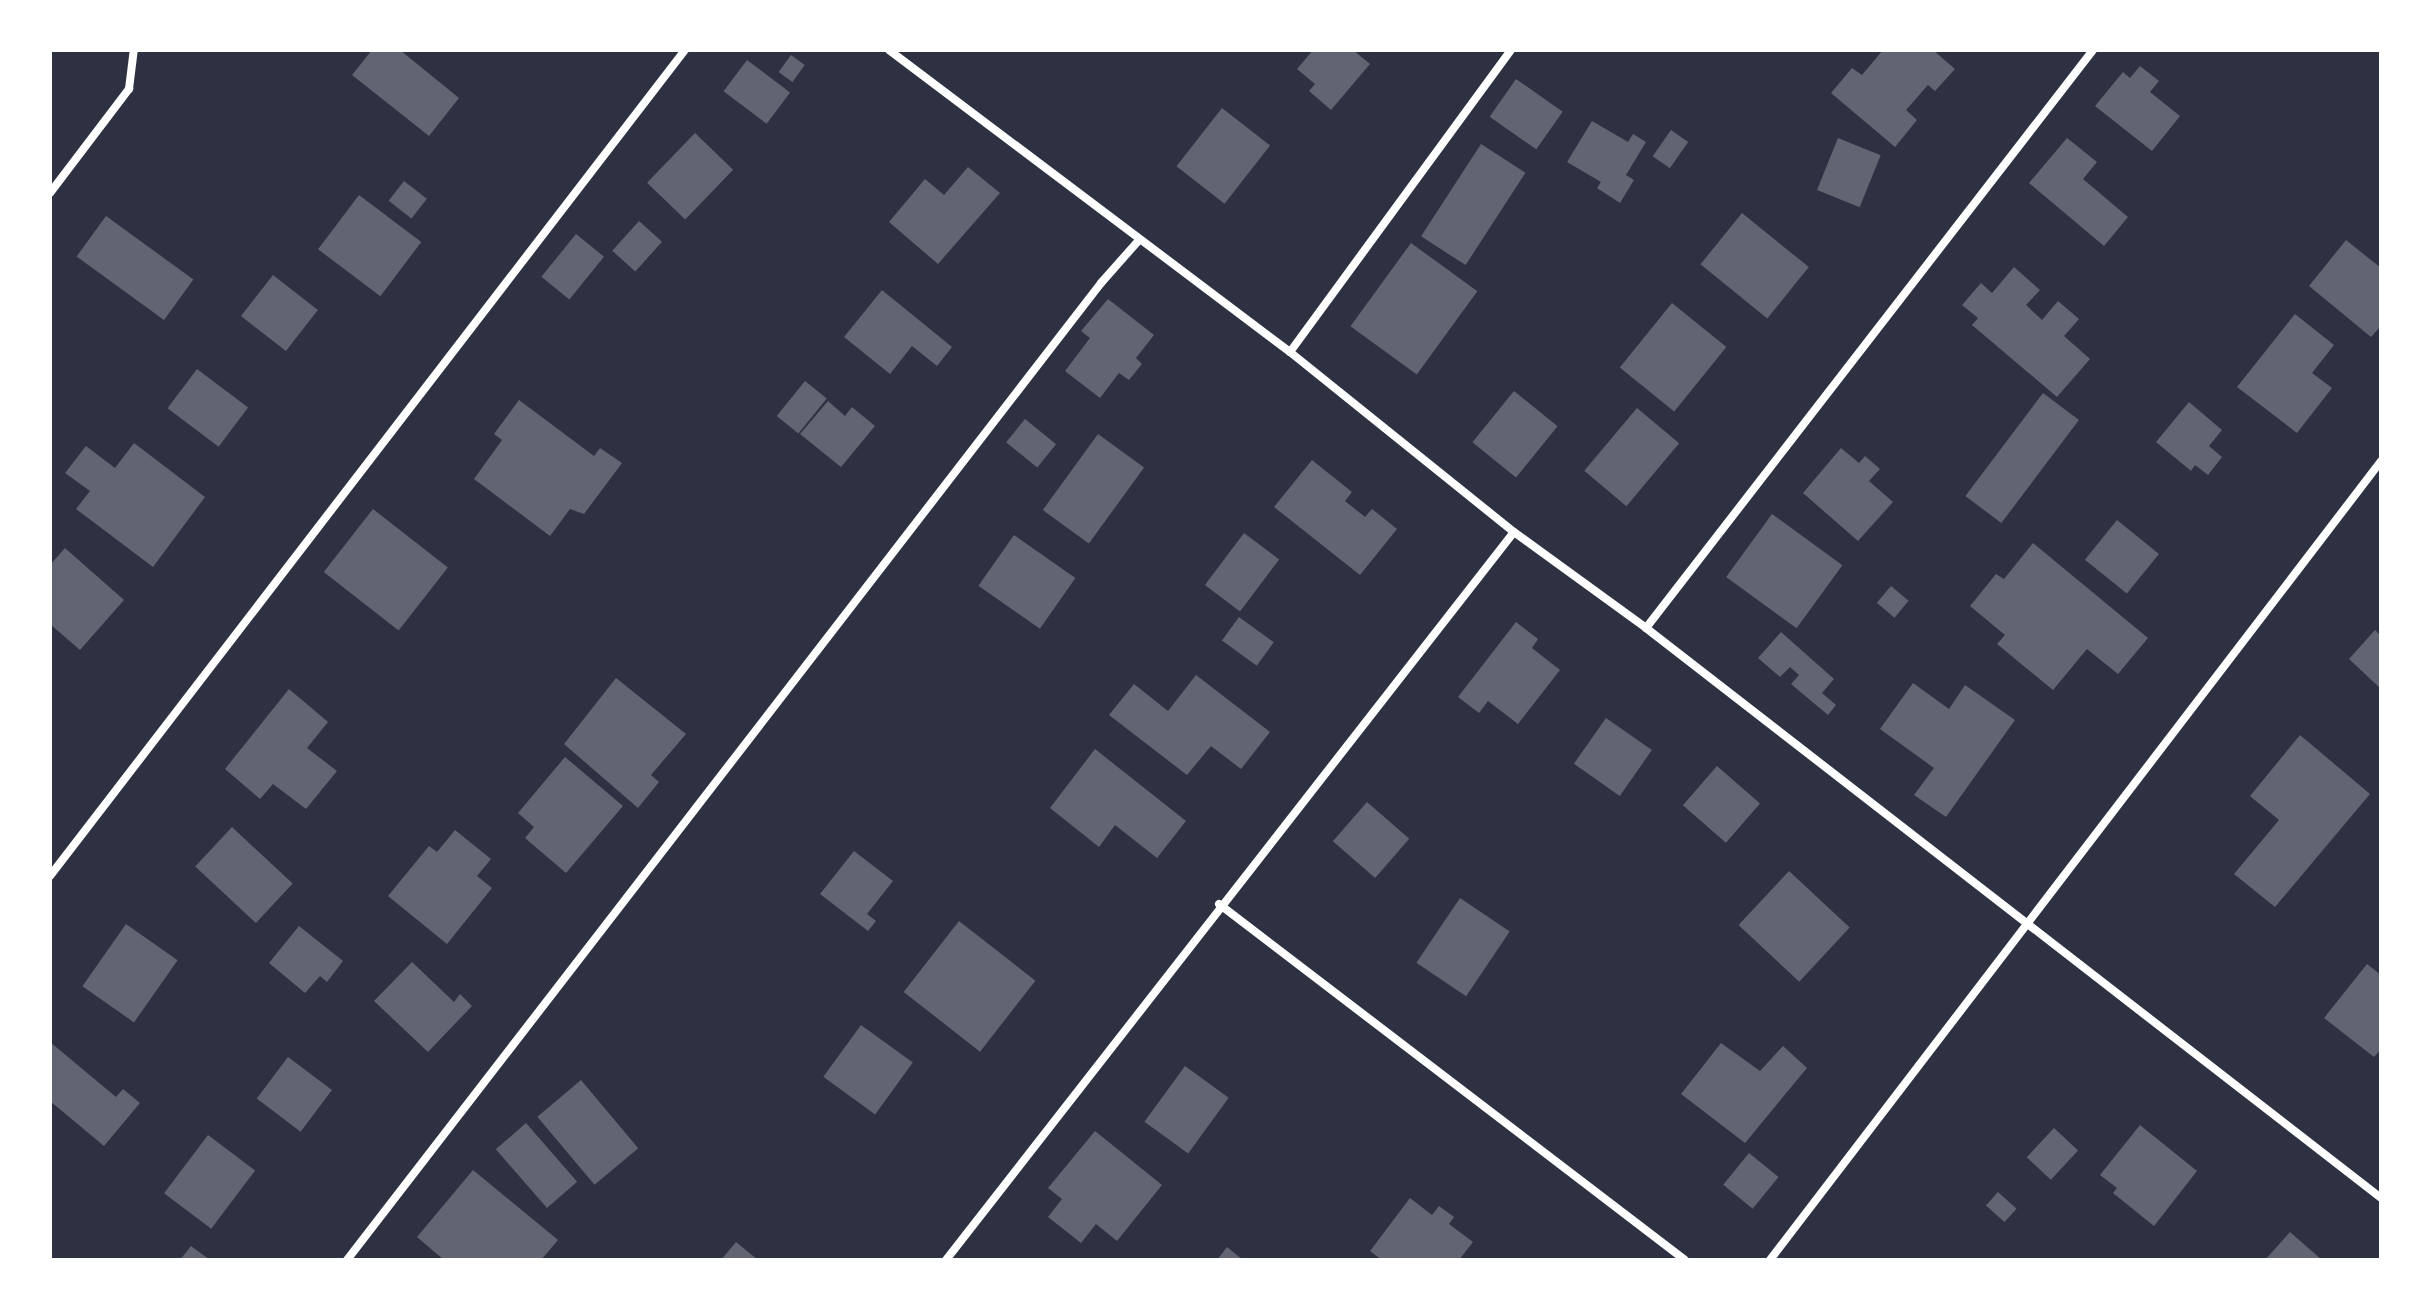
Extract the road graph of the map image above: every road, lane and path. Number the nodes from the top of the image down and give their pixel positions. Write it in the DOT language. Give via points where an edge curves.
graph roads {
  1 [pos="134,50"];
  2 [pos="685,50"];
  3 [pos="1511,50"];
  4 [pos="2093,50"];
  5 [pos="896,52"];
  6 [pos="50,193"];
  7 [pos="1139,240"];
  8 [pos="1290,352"];
  9 [pos="2381,461"];
  10 [pos="1514,532"];
  11 [pos="1646,628"];
  12 [pos="50,876"];
  13 [pos="1219,904"];
  14 [pos="2026,926"];
  15 [pos="2381,1198"];
  16 [pos="347,1260"];
  17 [pos="946,1260"];
  18 [pos="1685,1260"];
  19 [pos="1770,1260"];
  1 -- 6 [label="street" via="129,89"];
  2 -- 12 [label="street"];
  3 -- 8 [label="street"];
  4 -- 11 [label="street"];
  5 -- 7 [label="street"];
  7 -- 8 [label="street"];
  7 -- 16 [label="street"];
  8 -- 10 [label="street"];
  9 -- 14 [label="street"];
  10 -- 11 [label="street"];
  10 -- 13 [label="street"];
  11 -- 14 [label="street"];
  13 -- 17 [label="street"];
  13 -- 18 [label="street"];
  14 -- 15 [label="street"];
  14 -- 19 [label="street"];
}
